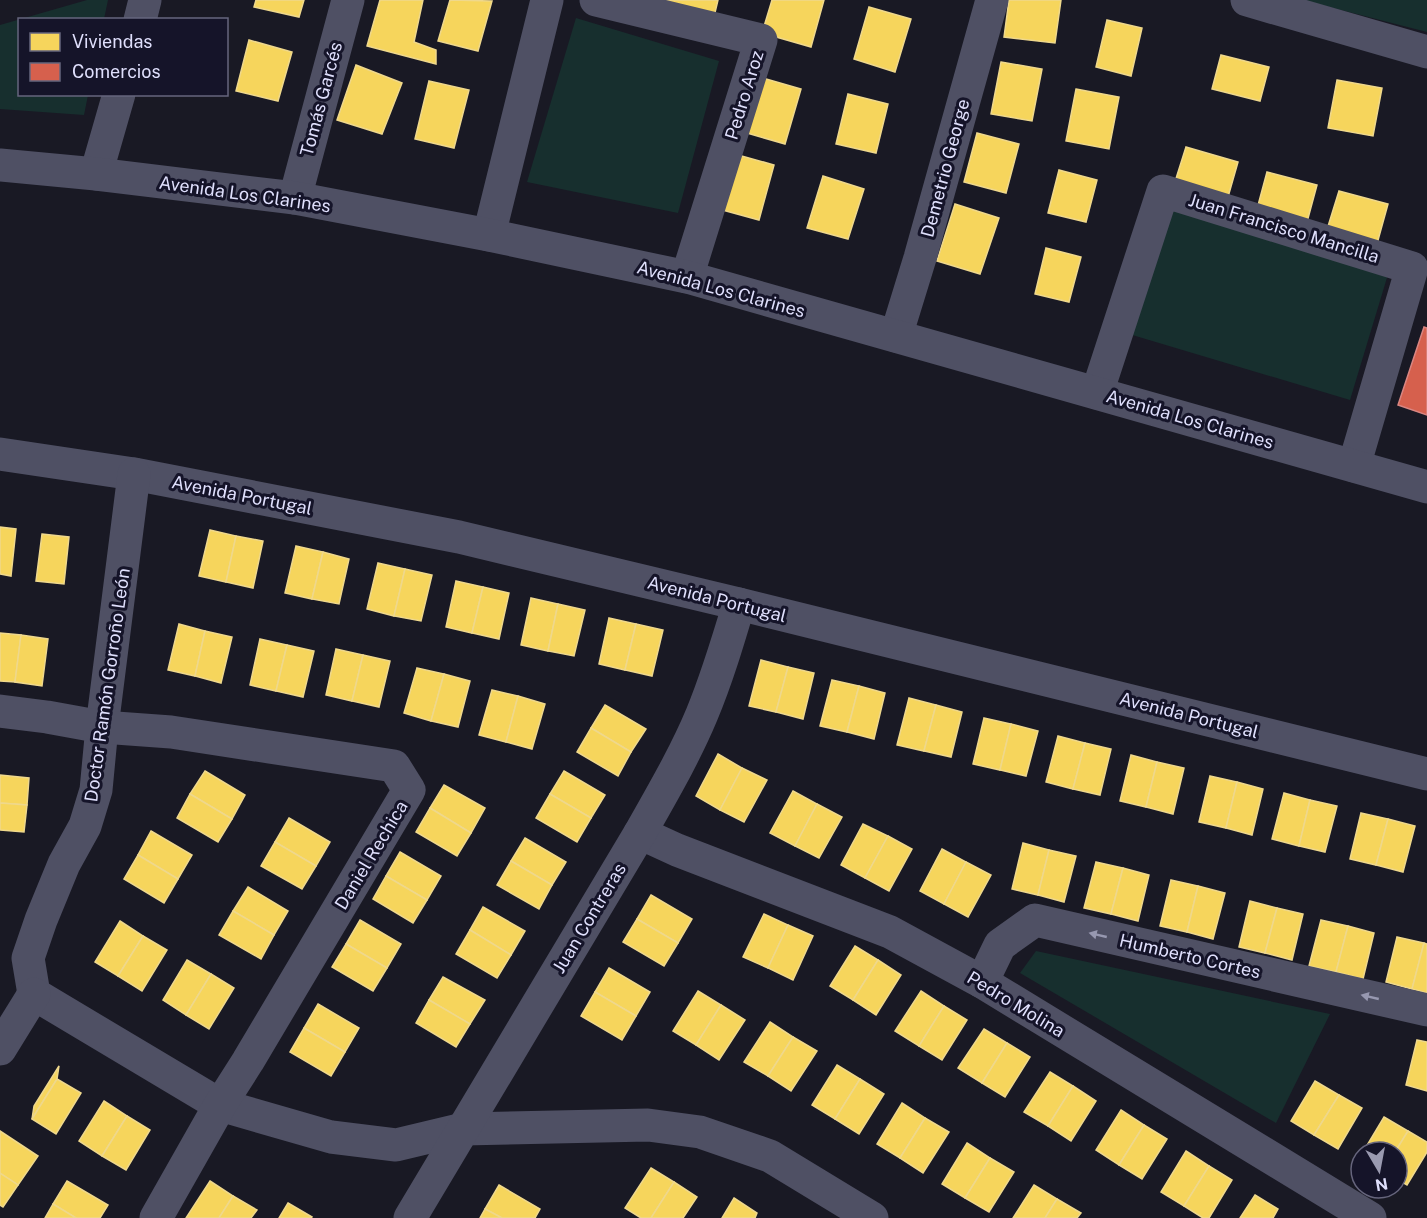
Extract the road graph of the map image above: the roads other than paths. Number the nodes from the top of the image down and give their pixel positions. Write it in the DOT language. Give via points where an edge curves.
graph roads {
  1 [pos="145,0"];
  2 [pos="348,0"];
  3 [pos="547,0"];
  4 [pos="596,0"];
  5 [pos="992,0"];
  6 [pos="1247,0"];
  7 [pos="140,18"];
  8 [pos="1427,52"];
  9 [pos="118,96"];
  10 [pos="0,165"];
  11 [pos="96,174"];
  12 [pos="295,198"];
  13 [pos="489,235"];
  14 [pos="687,277"];
  15 [pos="896,336"];
  16 [pos="1097,393"];
  17 [pos="0,454"];
  18 [pos="1354,466"];
  19 [pos="134,474"];
  20 [pos="1427,487"];
  21 [pos="740,604"];
  22 [pos="0,711"];
  23 [pos="102,727"];
  24 [pos="1427,774"];
  25 [pos="640,833"];
  26 [pos="14,958"];
  27 [pos="982,982"];
  28 [pos="34,994"];
  29 [pos="1427,1010"];
  30 [pos="0,1049"];
  31 [pos="220,1104"];
  32 [pos="463,1129"];
  33 [pos="156,1218"];
  34 [pos="410,1218"];
  35 [pos="872,1218"];
  36 [pos="1370,1218"];
  1 -- 7 [label="street"];
  2 -- 12 [label="street, Tomás Garcés"];
  3 -- 13 [label="street"];
  4 -- 14 [label="street, Pedro Aroz" via="761,40"];
  5 -- 15 [label="street, Demetrio George"];
  6 -- 8 [label="street"];
  9 -- 11 [label="street"];
  10 -- 11 [label="street, Avenida Los Clarines"];
  11 -- 12 [label="street, Avenida Los Clarines"];
  12 -- 13 [label="street, Avenida Los Clarines"];
  13 -- 14 [label="street, Avenida Los Clarines"];
  14 -- 15 [label="street, Avenida Los Clarines"];
  15 -- 16 [label="street, Avenida Los Clarines"];
  16 -- 18 [label="street, Avenida Los Clarines"];
  16 -- 18 [label="street, Juan Francisco Mancilla" via="1163,191 1412,268"];
  17 -- 19 [label="street, Avenida Portugal"];
  18 -- 20 [label="street, Avenida Los Clarines"];
  19 -- 21 [label="street, Avenida Portugal" via="459,537"];
  19 -- 23 [label="street, Doctor Ramón Gorroño León"];
  21 -- 24 [label="street, Avenida Portugal"];
  21 -- 25 [label="street, Juan Contreras" via="702,714"];
  22 -- 23 [label="street"];
  23 -- 26 [label="street, Doctor Ramón Gorroño León" via="96,790 85,826 41,920"];
  23 -- 31 [label="street, Daniel Rechica" via="171,732 394,766 409,790"];
  25 -- 27 [label="street, Pedro Molina" via="890,932"];
  25 -- 32 [label="street, Juan Contreras"];
  26 -- 28 [label="street, Doctor Ramón Gorroño León"];
  29 -- 27 [label="street, Humberto Cortes, one-way" via="1035,920 1000,945"];
  27 -- 36 [label="street, Pedro Molina"];
  28 -- 30 [label="street"];
  28 -- 31 [label="street"];
  31 -- 32 [label="street" via="331,1137 396,1145"];
  31 -- 33 [label="street"];
  32 -- 34 [label="street, Juan Contreras"];
  32 -- 35 [label="street" via="648,1125 700,1132 770,1156"];
}
